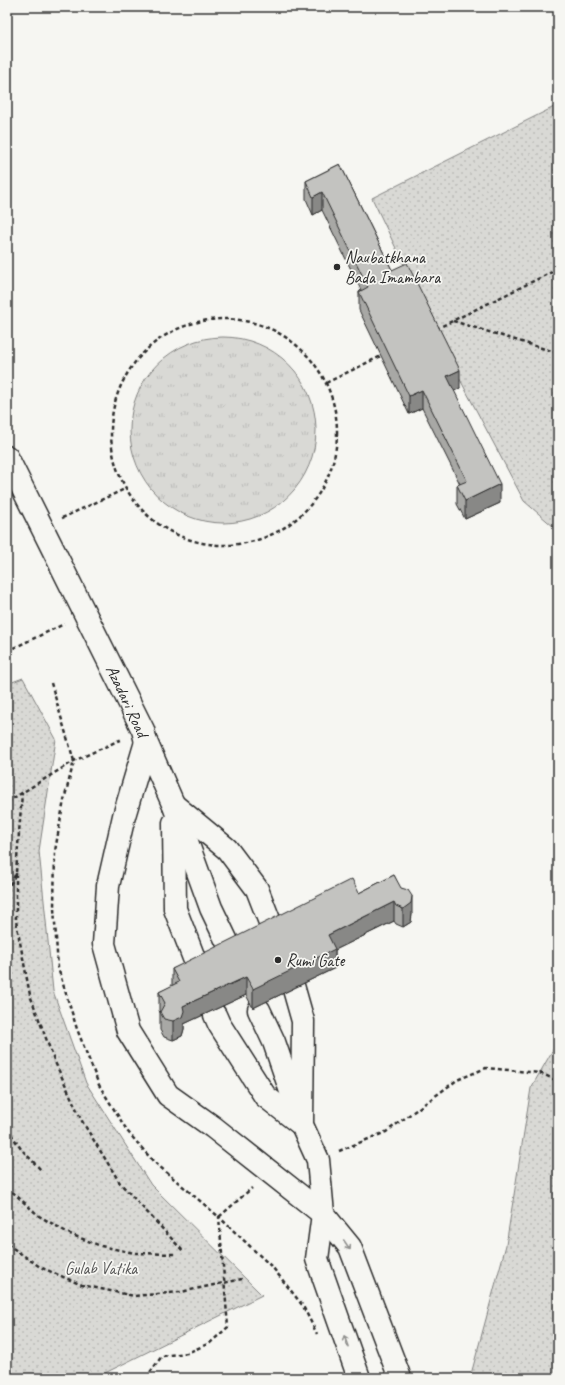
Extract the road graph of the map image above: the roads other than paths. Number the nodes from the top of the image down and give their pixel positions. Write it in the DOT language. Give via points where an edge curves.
graph roads {
  1 [pos="7,456"];
  2 [pos="144,736"];
  3 [pos="174,806"];
  4 [pos="270,925"];
  5 [pos="232,952"];
  6 [pos="197,966"];
  7 [pos="290,975"];
  8 [pos="259,1010"];
  9 [pos="216,1015"];
  10 [pos="302,1125"];
  11 [pos="323,1214"];
  12 [pos="359,1378"];
  13 [pos="400,1378"];
  1 -- 2 [label="street, Azadari Road"];
  2 -- 3 [label="street, Azadari Road"];
  2 -- 11 [label="street" via="108,886 104,944 128,1031 168,1095 213,1127"];
  3 -- 4 [label="street, Azadari Road" via="227,849 256,888"];
  3 -- 5 [label="street" via="211,908"];
  3 -- 6 [label="street" via="175,909"];
  7 -- 10 [label="street" via="303,1022"];
  8 -- 10 [label="street" via="274,1042"];
  9 -- 10 [label="street" via="219,1024 265,1096"];
  10 -- 11 [label="street" via="318,1160"];
  12 -- 11 [label="street, one-way" via="317,1260"];
  11 -- 13 [label="street, one-way" via="350,1247"];
}
